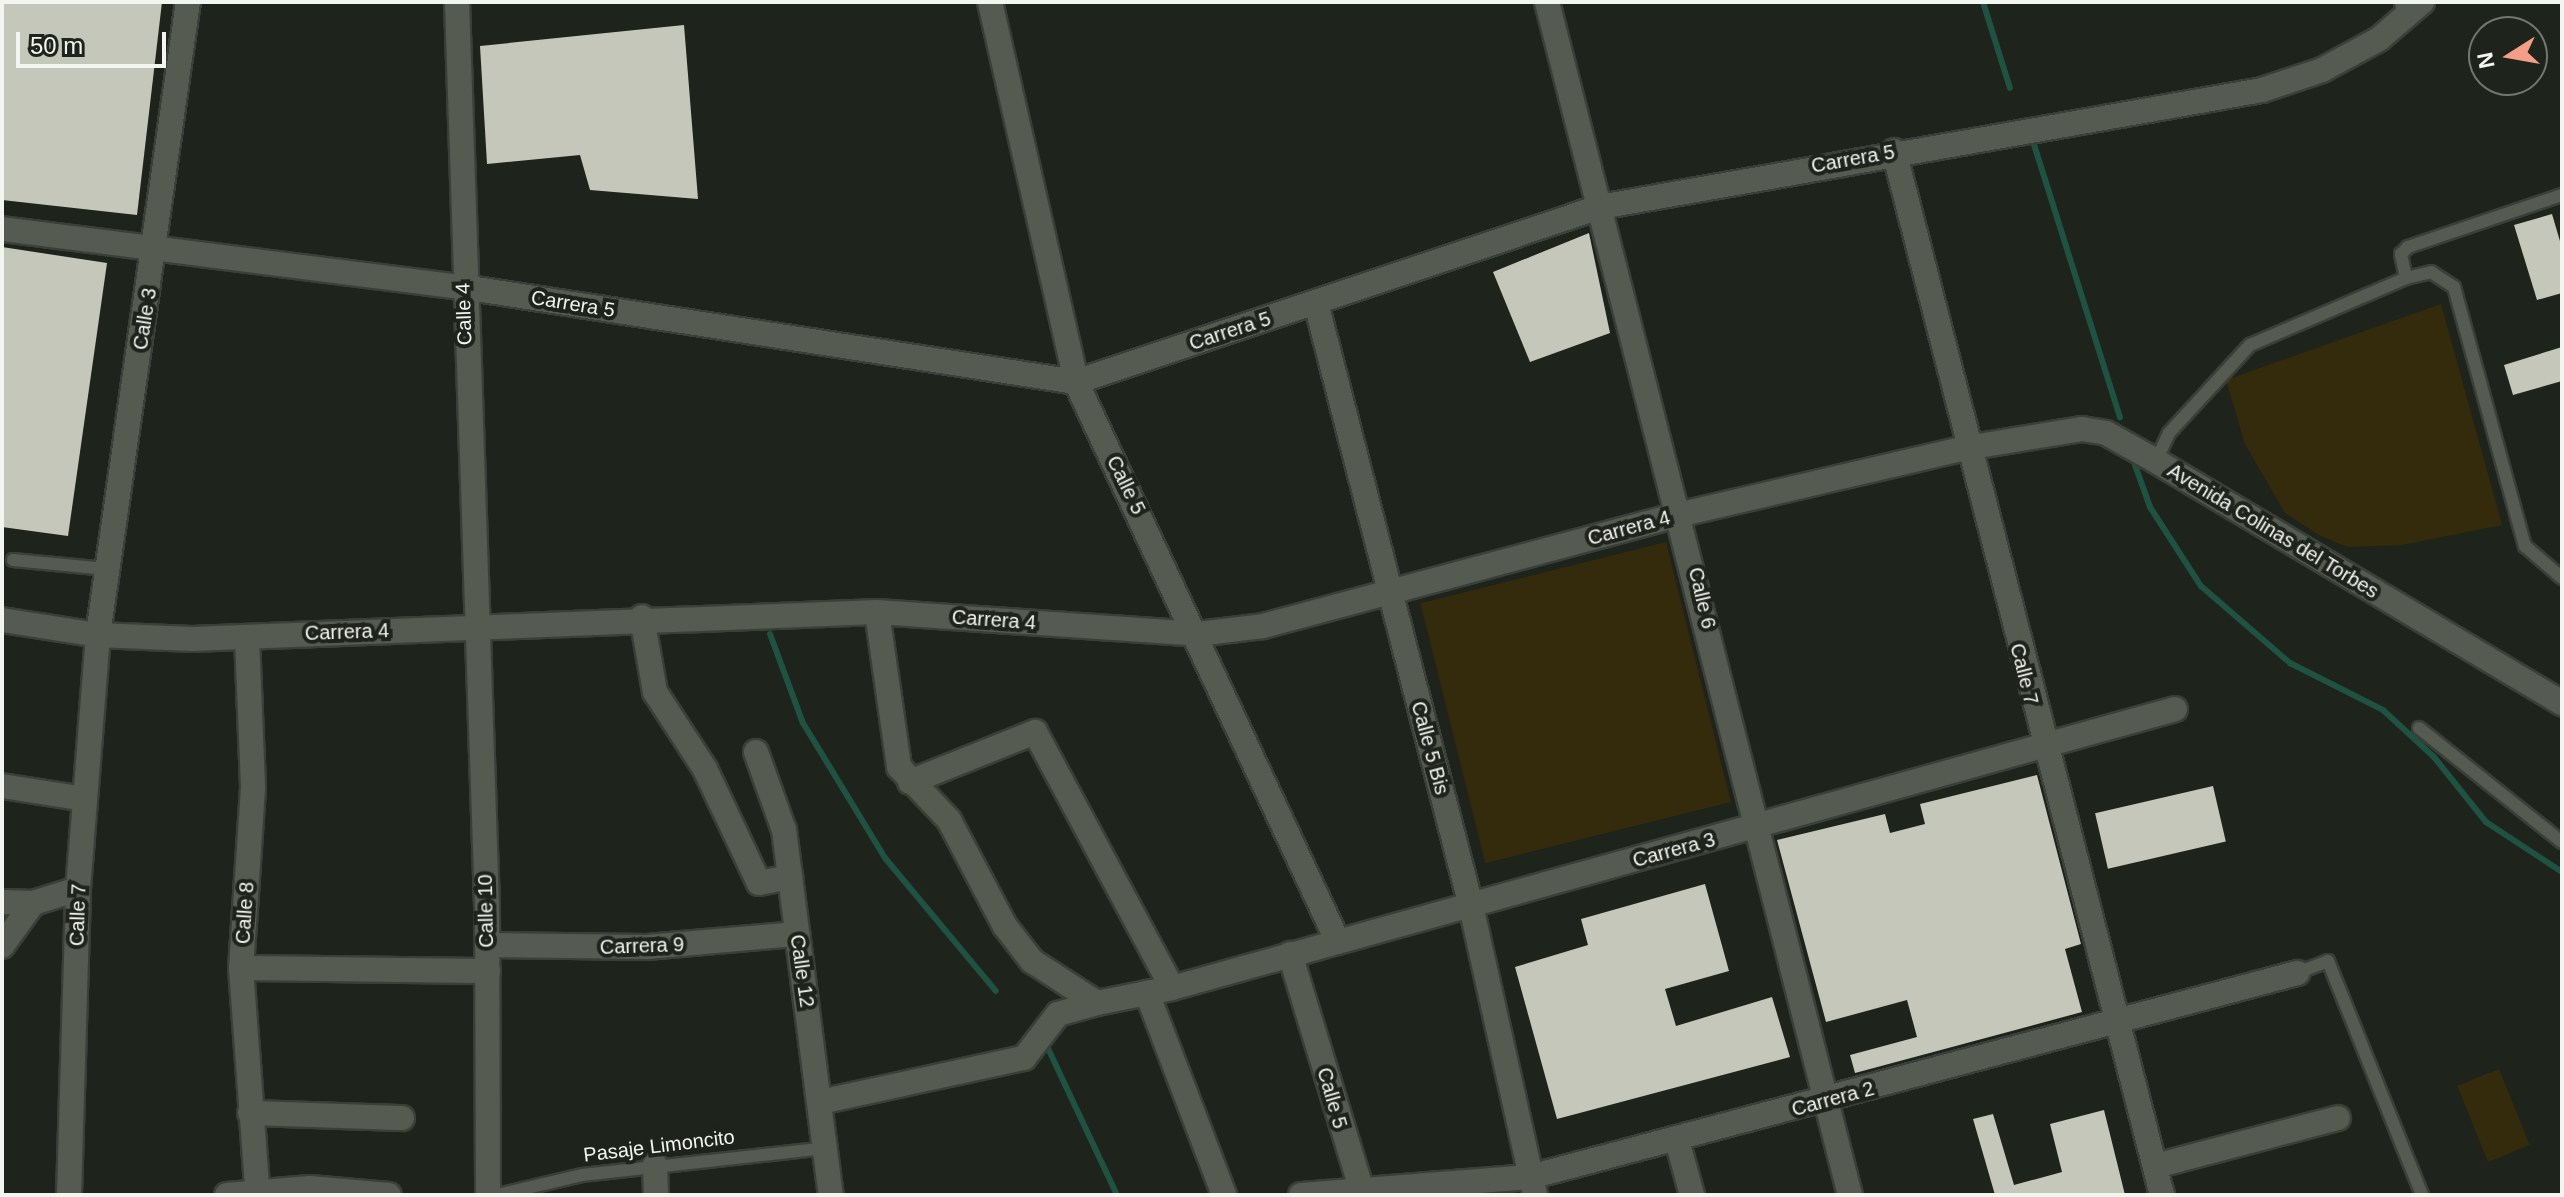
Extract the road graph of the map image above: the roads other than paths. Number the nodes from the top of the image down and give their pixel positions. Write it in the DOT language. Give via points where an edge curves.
graph roads {
  1 [pos="188,2"];
  2 [pos="457,2"];
  3 [pos="990,2"];
  4 [pos="1547,2"];
  5 [pos="2413,5"];
  6 [pos="1894,151"];
  7 [pos="2562,195"];
  8 [pos="1600,207"];
  9 [pos="2,229"];
  10 [pos="156,246"];
  11 [pos="2406,278"];
  12 [pos="463,287"];
  13 [pos="1316,303"];
  14 [pos="1076,382"];
  15 [pos="1966,448"];
  16 [pos="2156,461"];
  17 [pos="1682,514"];
  18 [pos="13,560"];
  19 [pos="107,569"];
  20 [pos="2562,578"];
  21 [pos="1390,593"];
  22 [pos="877,612"];
  23 [pos="642,617"];
  24 [pos="2,620"];
  25 [pos="476,627"];
  26 [pos="1198,634"];
  27 [pos="98,635"];
  28 [pos="247,637"];
  29 [pos="2562,703"];
  30 [pos="2175,709"];
  31 [pos="2419,728"];
  32 [pos="2043,750"];
  33 [pos="756,752"];
  34 [pos="910,782"];
  35 [pos="2,786"];
  36 [pos="85,799"];
  37 [pos="1757,827"];
  38 [pos="2562,842"];
  39 [pos="790,877"];
  40 [pos="78,889"];
  41 [pos="2,902"];
  42 [pos="33,903"];
  43 [pos="1471,906"];
  44 [pos="797,934"];
  45 [pos="1338,942"];
  46 [pos="487,945"];
  47 [pos="2,946"];
  48 [pos="1290,954"];
  49 [pos="241,968"];
  50 [pos="488,971"];
  51 [pos="2297,973"];
  52 [pos="1172,988"];
  53 [pos="1147,993"];
  54 [pos="1097,1003"];
  55 [pos="2117,1022"];
  56 [pos="1825,1101"];
  57 [pos="820,1102"];
  58 [pos="250,1113"];
  59 [pos="402,1118"];
  60 [pos="2338,1118"];
  61 [pos="1677,1140"];
  62 [pos="827,1148"];
  63 [pos="655,1165"];
  64 [pos="2155,1166"];
  65 [pos="1532,1186"];
  66 [pos="257,1188"];
  67 [pos="1315,1194"];
  68 [pos="1363,1194"];
  69 [pos="69,1195"];
  70 [pos="227,1195"];
  71 [pos="389,1195"];
  72 [pos="488,1195"];
  73 [pos="497,1195"];
  74 [pos="656,1195"];
  75 [pos="831,1195"];
  76 [pos="1224,1195"];
  77 [pos="1692,1195"];
  78 [pos="1850,1195"];
  79 [pos="2162,1195"];
  80 [pos="2422,1195"];
  1 -- 10 [label="street, Calle 3"];
  2 -- 12 [label="street, Calle 4"];
  3 -- 14 [label="street, Calle 5"];
  4 -- 8 [label="street, Calle 6"];
  5 -- 6 [label="street, Carrera 5" via="2379,39 2322,70 2262,90"];
  6 -- 8 [label="street, Carrera 5"];
  6 -- 15 [label="street, Calle 7"];
  7 -- 11 [label="lane" via="2408,247 2401,254"];
  8 -- 13 [label="street, Carrera 5"];
  8 -- 17 [label="street, Calle 6"];
  9 -- 10 [label="street, Carrera 5"];
  10 -- 12 [label="street, Carrera 5"];
  10 -- 19 [label="street, Calle 3"];
  11 -- 16 [label="lane" via="2250,345 2169,433"];
  11 -- 20 [label="lane" via="2431,272 2454,287 2525,546"];
  12 -- 14 [label="street, Carrera 5"];
  12 -- 25 [label="street, Calle 4"];
  13 -- 14 [label="street, Carrera 5"];
  13 -- 21 [label="street, Calle 5 Bis"];
  14 -- 26 [label="street, Calle 5"];
  15 -- 16 [label="street, Avenida Colinas del Torbes" via="2082,429 2106,433"];
  15 -- 17 [label="street, Carrera 4"];
  15 -- 32 [label="street, Calle 7"];
  16 -- 29 [label="street, Avenida Colinas del Torbes"];
  17 -- 21 [label="street, Carrera 4"];
  17 -- 37 [label="street, Calle 6"];
  18 -- 19 [label="lane"];
  19 -- 27 [label="street, Calle 3"];
  21 -- 26 [label="street, Carrera 4" via="1263,626"];
  21 -- 43 [label="street, Calle 5 Bis"];
  22 -- 23 [label="street, Carrera 4"];
  22 -- 26 [label="street, Carrera 4"];
  22 -- 34 [label="street" via="899,767"];
  23 -- 25 [label="street, Carrera 4"];
  23 -- 39 [label="street" via="655,692 705,769 759,883"];
  24 -- 27 [label="street, Carrera 4"];
  25 -- 28 [label="street, Carrera 4"];
  25 -- 46 [label="street, Calle 10"];
  26 -- 45 [label="street, Calle 5"];
  27 -- 28 [label="street, Carrera 4"];
  27 -- 36 [label="street, Calle 7"];
  28 -- 49 [label="street, Calle 8" via="253,788"];
  30 -- 32 [label="street, Carrera 3"];
  31 -- 38 [label="lane"];
  32 -- 37 [label="street, Carrera 3"];
  32 -- 55 [label="street, Calle 7"];
  33 -- 39 [label="street, Calle 12" via="784,830"];
  34 -- 52 [label="street" via="1035,732"];
  34 -- 54 [label="street" via="949,820 1005,926 1032,961"];
  35 -- 36 [label="street"];
  36 -- 40 [label="street, Calle 7"];
  37 -- 43 [label="street, Carrera 3"];
  37 -- 56 [label="street, Calle 6"];
  39 -- 44 [label="street, Calle 12"];
  40 -- 42 [label="street"];
  40 -- 69 [label="street, Calle 7"];
  41 -- 42 [label="street"];
  42 -- 47 [label="street"];
  43 -- 45 [label="street, Carrera 3"];
  43 -- 65 [label="street, Calle 5 Bis"];
  44 -- 46 [label="street, Carrera 9" via="647,947"];
  44 -- 57 [label="street, Calle 12"];
  45 -- 48 [label="street, Carrera 3"];
  46 -- 50 [label="street, Calle 10"];
  48 -- 52 [label="street, Carrera 3"];
  48 -- 68 [label="street, Calle 5"];
  49 -- 50 [label="street"];
  49 -- 58 [label="street, Calle 8"];
  50 -- 72 [label="street, Calle 10"];
  51 -- 55 [label="street, Carrera 2"];
  51 -- 80 [label="lane" via="2328,961"];
  52 -- 53 [label="street, Carrera 3"];
  53 -- 54 [label="street, Carrera 3"];
  53 -- 76 [label="street"];
  54 -- 57 [label="street, Carrera 3" via="1058,1014 1024,1058"];
  55 -- 56 [label="street, Carrera 2"];
  55 -- 64 [label="street, Calle 7"];
  56 -- 61 [label="street, Carrera 2"];
  56 -- 78 [label="street, Calle 6"];
  57 -- 62 [label="street, Calle 12"];
  58 -- 59 [label="street"];
  58 -- 66 [label="street, Calle 8"];
  60 -- 64 [label="street"];
  61 -- 65 [label="street, Carrera 2"];
  61 -- 77 [label="street"];
  62 -- 63 [label="lane, Pasaje Limoncito"];
  62 -- 75 [label="street, Calle 12"];
  63 -- 73 [label="lane, Pasaje Limoncito"];
  63 -- 74 [label="street"];
  64 -- 79 [label="street, Calle 7"];
  65 -- 68 [label="street, Carrera 2"];
  66 -- 70 [label="street"];
  66 -- 71 [label="street"];
  67 -- 68 [label="street, Carrera 2"];
}
